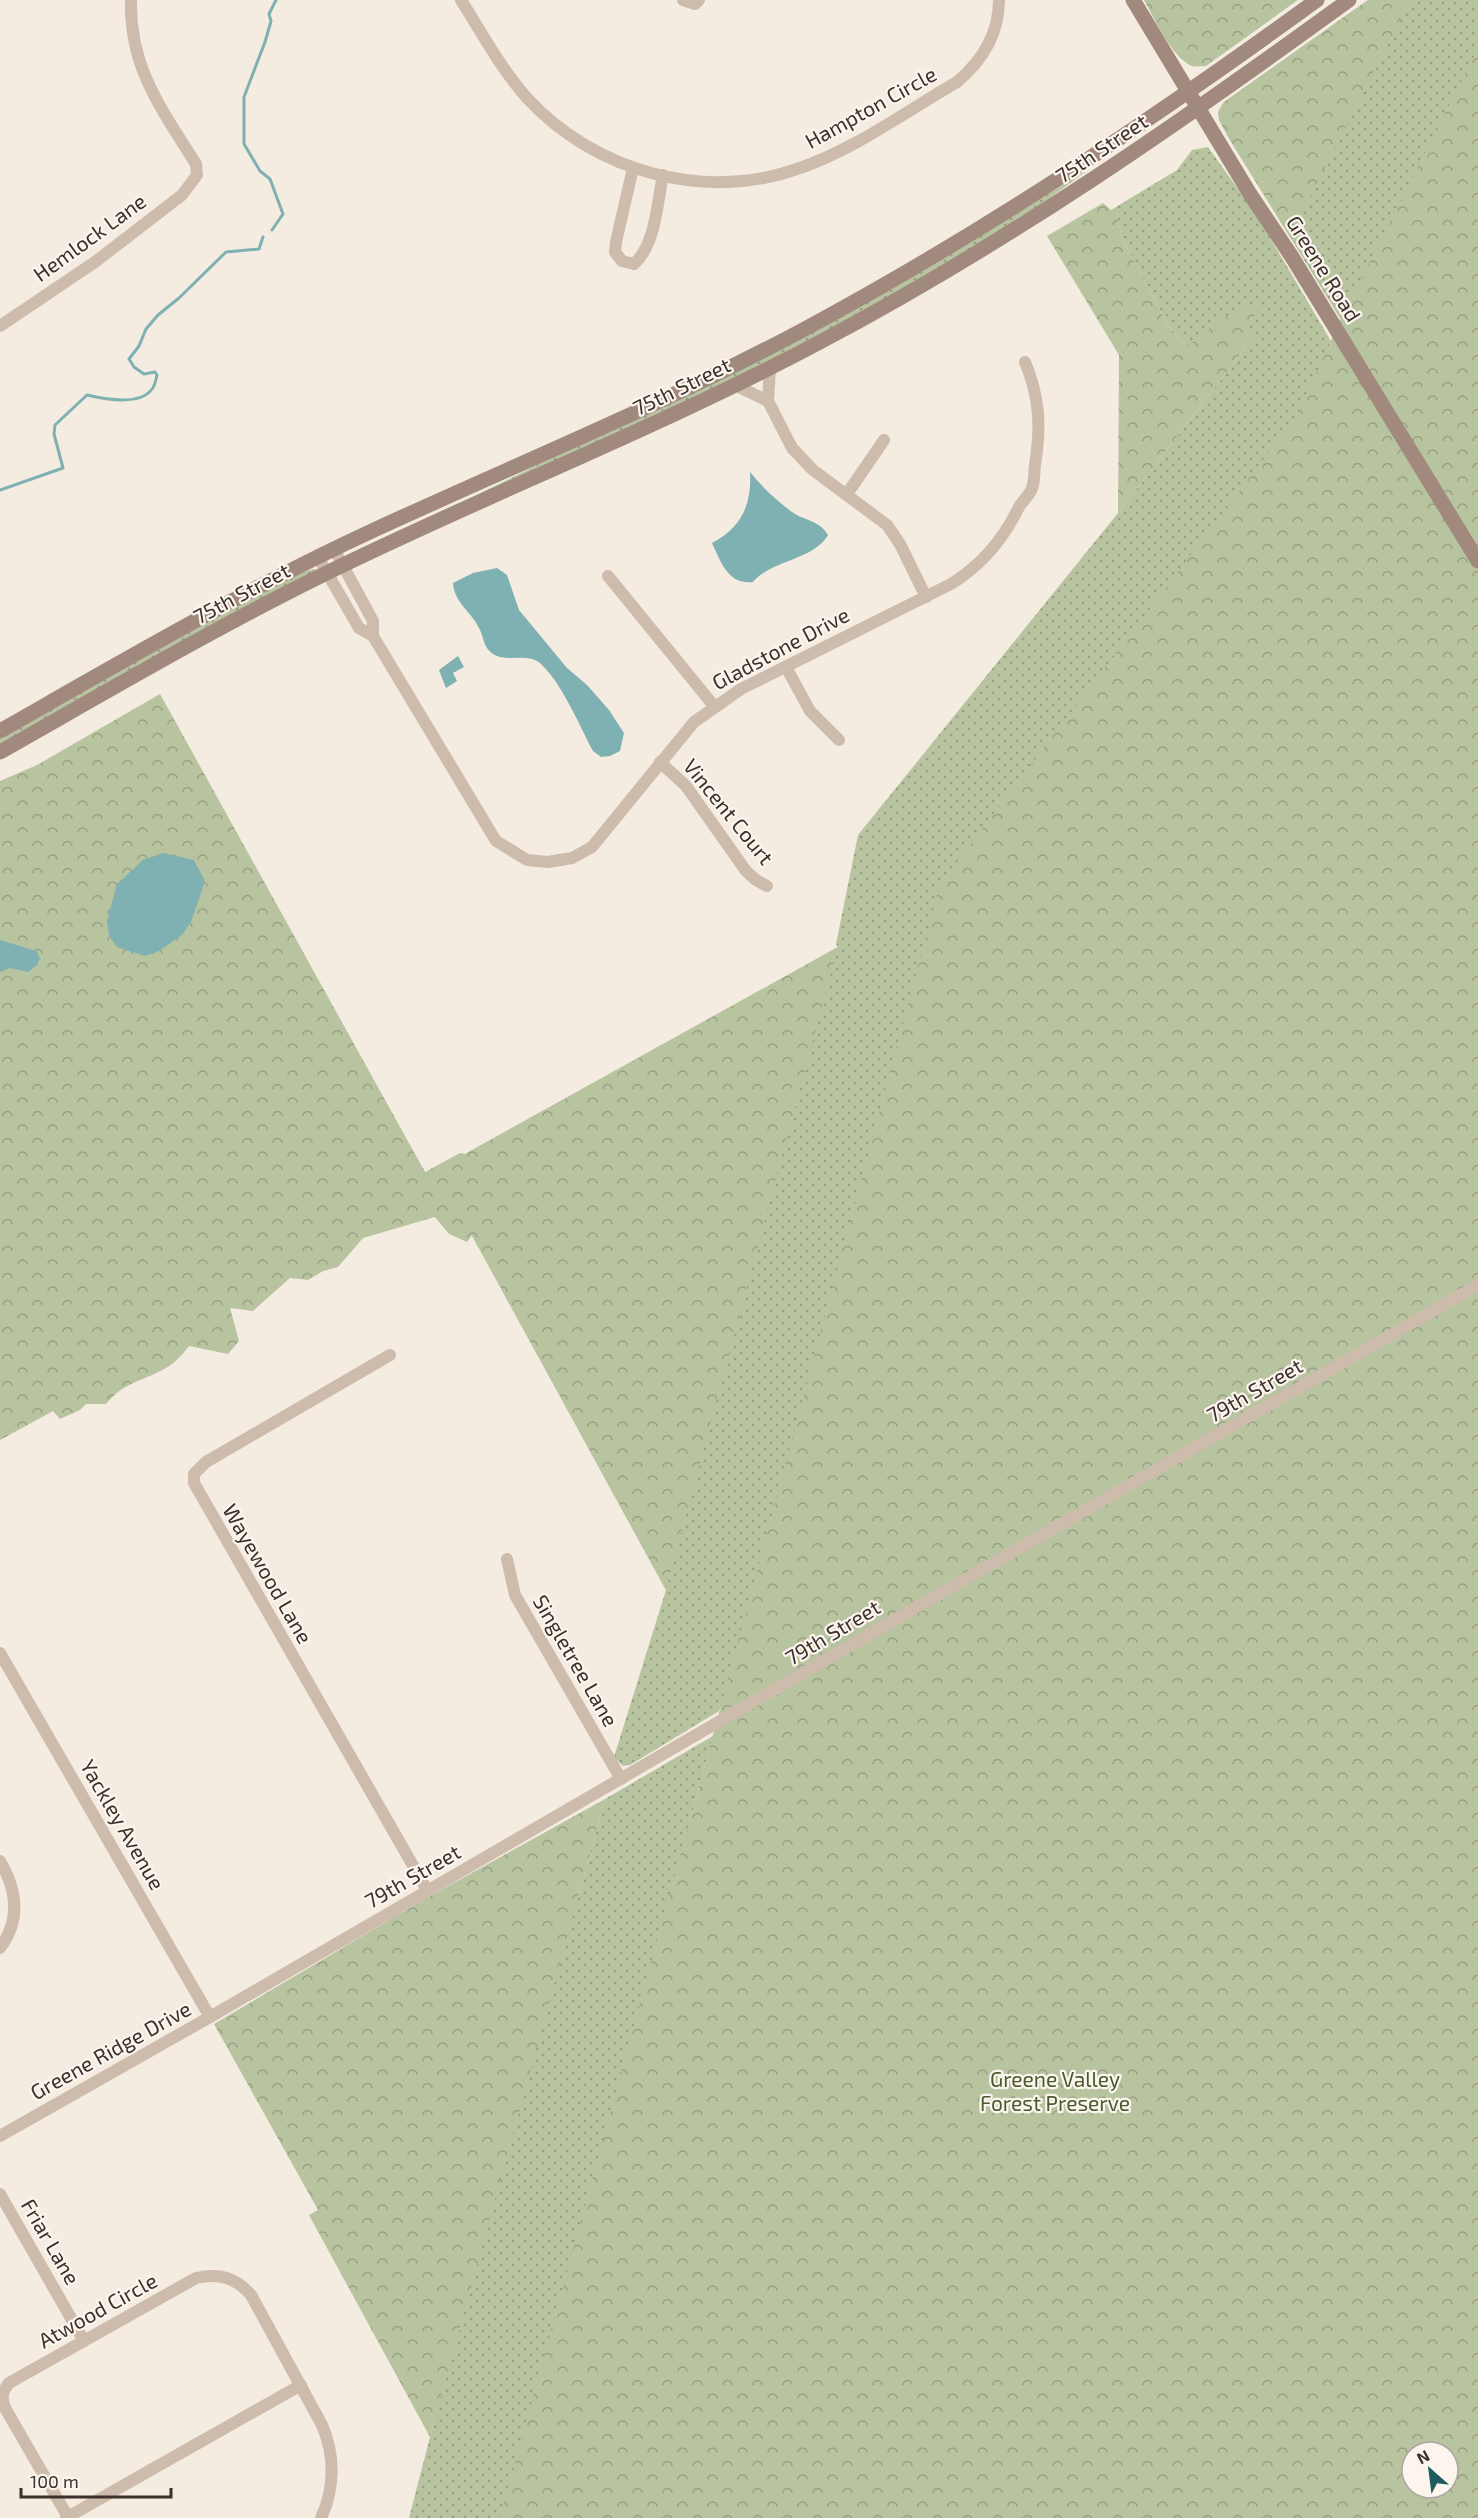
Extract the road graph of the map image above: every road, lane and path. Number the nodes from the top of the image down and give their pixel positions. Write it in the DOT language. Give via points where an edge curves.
graph roads {
  1 [pos="131,0"];
  2 [pos="461,0"];
  3 [pos="683,0"];
  4 [pos="699,0"];
  5 [pos="999,0"];
  6 [pos="1133,0"];
  7 [pos="1317,0"];
  8 [pos="1349,0"];
  9 [pos="1189,93"];
  10 [pos="1198,108"];
  11 [pos="633,168"];
  12 [pos="663,175"];
  13 [pos="0,326"];
  14 [pos="1025,362"];
  15 [pos="770,368"];
  16 [pos="735,385"];
  17 [pos="768,401"];
  18 [pos="884,440"];
  19 [pos="847,494"];
  20 [pos="334,549"];
  21 [pos="318,557"];
  22 [pos="1478,561"];
  23 [pos="342,566"];
  24 [pos="327,573"];
  25 [pos="608,576"];
  26 [pos="926,597"];
  27 [pos="373,636"];
  28 [pos="786,667"];
  29 [pos="714,706"];
  30 [pos="0,731"];
  31 [pos="839,740"];
  32 [pos="0,752"];
  33 [pos="660,762"];
  34 [pos="767,886"];
  35 [pos="1478,1285"];
  36 [pos="390,1355"];
  37 [pos="507,1559"];
  38 [pos="0,1653"];
  39 [pos="621,1779"];
  40 [pos="0,1861"];
  41 [pos="427,1890"];
  42 [pos="0,1948"];
  43 [pos="210,2017"];
  44 [pos="0,2136"];
  45 [pos="0,2194"];
  46 [pos="84,2341"];
  47 [pos="301,2385"];
  48 [pos="67,2518"];
  49 [pos="321,2518"];
  1 -- 13 [label="street, Hemlock Lane" via="131,29 143,75 196,164 196,175 182,195 95,262"];
  2 -- 11 [label="street, Hampton Circle" via="510,77 545,116 586,146"];
  3 -- 4 [label="street" via="695,4"];
  5 -- 12 [label="street, Hampton Circle" via="992,38 969,72 840,150 796,170 755,180 703,182"];
  6 -- 9 [label="main road, Greene Road"];
  7 -- 9 [label="main road, 75th Street"];
  8 -- 10 [label="main road, 75th Street"];
  9 -- 10 [label="main road, Greene Road"];
  9 -- 20 [label="main road, 75th Street" via="1019,206 799,332 630,416"];
  10 -- 15 [label="main road, 75th Street" via="985,248"];
  10 -- 22 [label="main road, Greene Road"];
  11 -- 12 [label="street, Hampton Circle"];
  11 -- 12 [label="street" via="615,252 622,261 634,264 643,256 648,243"];
  14 -- 26 [label="street, Gladstone Drive" via="1034,383 1040,425 1032,488 990,554 960,578"];
  15 -- 16 [label="main road, 75th Street"];
  15 -- 17 [label="street"];
  16 -- 17 [label="street"];
  16 -- 23 [label="main road, 75th Street"];
  17 -- 19 [label="street" via="792,448 813,470"];
  18 -- 19 [label="street"];
  19 -- 26 [label="street" via="877,515 896,537"];
  20 -- 21 [label="main road, 75th Street"];
  20 -- 23 [label="street, Gladstone Drive"];
  21 -- 24 [label="street, Gladstone Drive"];
  21 -- 30 [label="main road, 75th Street"];
  23 -- 24 [label="main road, 75th Street"];
  23 -- 27 [label="street, Gladstone Drive" via="373,621"];
  24 -- 27 [label="street, Gladstone Drive" via="359,628"];
  24 -- 32 [label="main road, 75th Street"];
  25 -- 29 [label="street"];
  26 -- 28 [label="street, Gladstone Drive"];
  27 -- 33 [label="street, Gladstone Drive" via="496,840 528,860 562,861 592,847"];
  28 -- 29 [label="street, Gladstone Drive"];
  28 -- 31 [label="street" via="810,711"];
  29 -- 33 [label="street, Gladstone Drive" via="694,722"];
  33 -- 34 [label="street, Vincent Court" via="686,786 746,871"];
  35 -- 39 [label="street, 79th Street"];
  36 -- 41 [label="street, Wayewood Lane" via="206,1462 194,1474 194,1483"];
  37 -- 39 [label="street, Singletree Lane" via="515,1595"];
  38 -- 43 [label="street, Yackley Avenue"];
  39 -- 41 [label="street, 79th Street"];
  40 -- 42 [label="street" via="15,1901 13,1923"];
  41 -- 43 [label="street, 79th Street"];
  43 -- 44 [label="street, Greene Ridge Drive"];
  45 -- 46 [label="street, Friar Lane"];
  46 -- 47 [label="street, Atwood Circle" via="196,2278 224,2276 240,2283 251,2295"];
  46 -- 48 [label="street, Atwood Circle" via="9,2383 2,2394 5,2408"];
  47 -- 48 [label="street"];
  47 -- 49 [label="street, Atwood Circle" via="330,2448 331,2488"];
}
